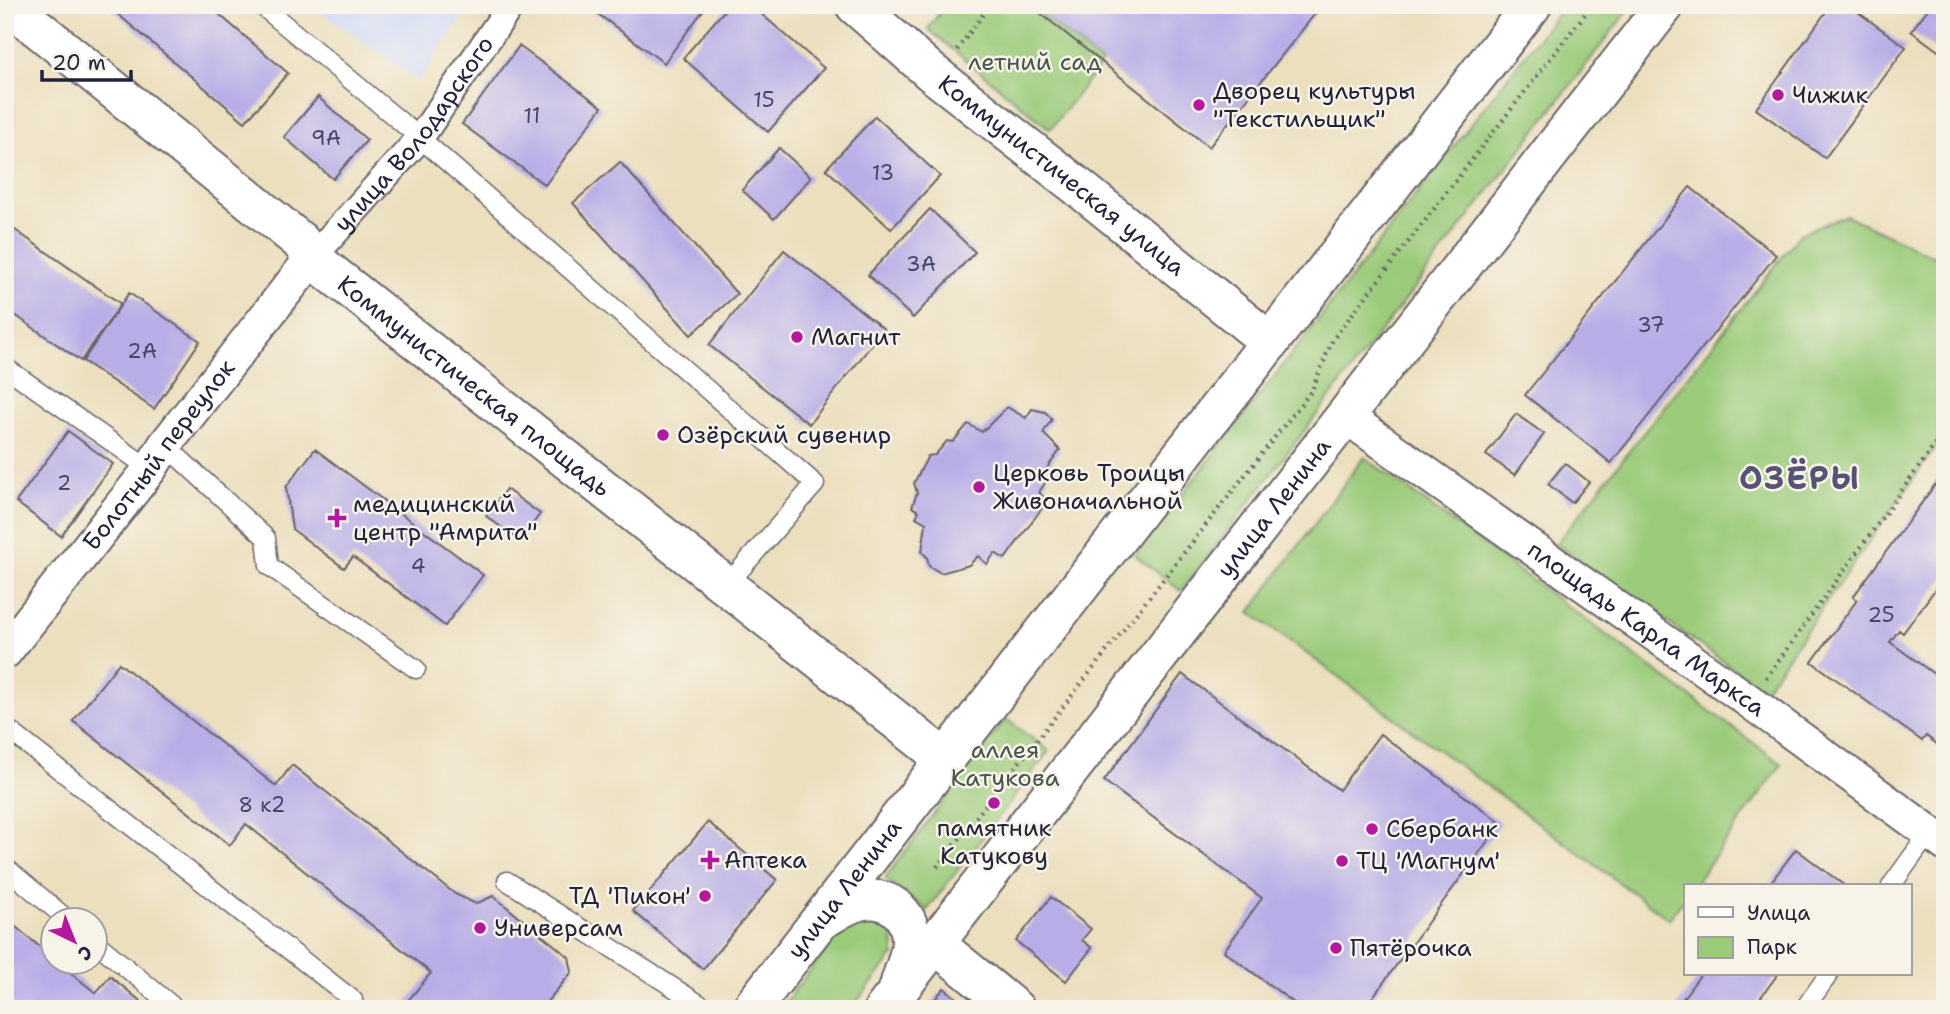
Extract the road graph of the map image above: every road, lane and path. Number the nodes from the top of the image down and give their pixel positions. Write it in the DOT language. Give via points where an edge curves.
graph roads {
  1 [pos="9,5"];
  2 [pos="261,5"];
  3 [pos="511,5"];
  4 [pos="855,5"];
  5 [pos="990,5"];
  6 [pos="1532,5"];
  7 [pos="1592,5"];
  8 [pos="1665,5"];
  9 [pos="953,55"];
  10 [pos="420,138"];
  11 [pos="312,258"];
  12 [pos="1270,342"];
  13 [pos="5,367"];
  14 [pos="1345,416"];
  15 [pos="1945,431"];
  16 [pos="158,457"];
  17 [pos="726,586"];
  18 [pos="5,652"];
  19 [pos="416,669"];
  20 [pos="1749,701"];
  21 [pos="5,727"];
  22 [pos="945,759"];
  23 [pos="1937,839"];
  24 [pos="5,867"];
  25 [pos="937,867"];
  26 [pos="507,881"];
  27 [pos="1893,884"];
  28 [pos="52,906"];
  29 [pos="820,921"];
  30 [pos="934,943"];
  31 [pos="108,953"];
  32 [pos="1828,976"];
  33 [pos="891,999"];
  34 [pos="353,1000"];
  35 [pos="176,1009"];
  36 [pos="707,1009"];
  37 [pos="751,1009"];
  38 [pos="1015,1009"];
  39 [pos="1804,1009"];
  1 -- 11 [label="main road, Коммунистическая площадь" via="300,241"];
  2 -- 10 [label="lane"];
  3 -- 10 [label="street, улица Володарского"];
  4 -- 12 [label="main road, Коммунистическая улица" via="931,72"];
  5 -- 9 [label="path"];
  6 -- 12 [label="main road, улица Ленина"];
  7 -- 25 [label="path" via="1333,339 1312,390"];
  8 -- 14 [label="main road, улица Ленина"];
  10 -- 11 [label="street, улица Володарского"];
  10 -- 17 [label="lane" via="815,484"];
  11 -- 16 [label="street, Болотный переулок"];
  11 -- 17 [label="main road, Коммунистическая площадь"];
  12 -- 22 [label="main road, улица Ленина"];
  13 -- 16 [label="lane"];
  14 -- 20 [label="street, площадь Карла Маркса"];
  14 -- 30 [label="main road, улица Ленина"];
  15 -- 20 [label="path"];
  16 -- 18 [label="street, Болотный переулок"];
  16 -- 19 [label="lane" via="266,538 269,566"];
  17 -- 22 [label="main road, Коммунистическая площадь"];
  20 -- 23 [label="street, площадь Карла Маркса"];
  21 -- 34 [label="lane"];
  22 -- 29 [label="main road, улица Ленина"];
  23 -- 27 [label="lane"];
  24 -- 28 [label="lane"];
  26 -- 36 [label="lane"];
  29 -- 33 [label="main road" via="855,901 874,898 901,912 911,942"];
  29 -- 37 [label="main road, улица Ленина"];
  30 -- 33 [label="main road, улица Ленина"];
  30 -- 38 [label="main road"];
  31 -- 35 [label="lane"];
  32 -- 39 [label="lane"];
}
